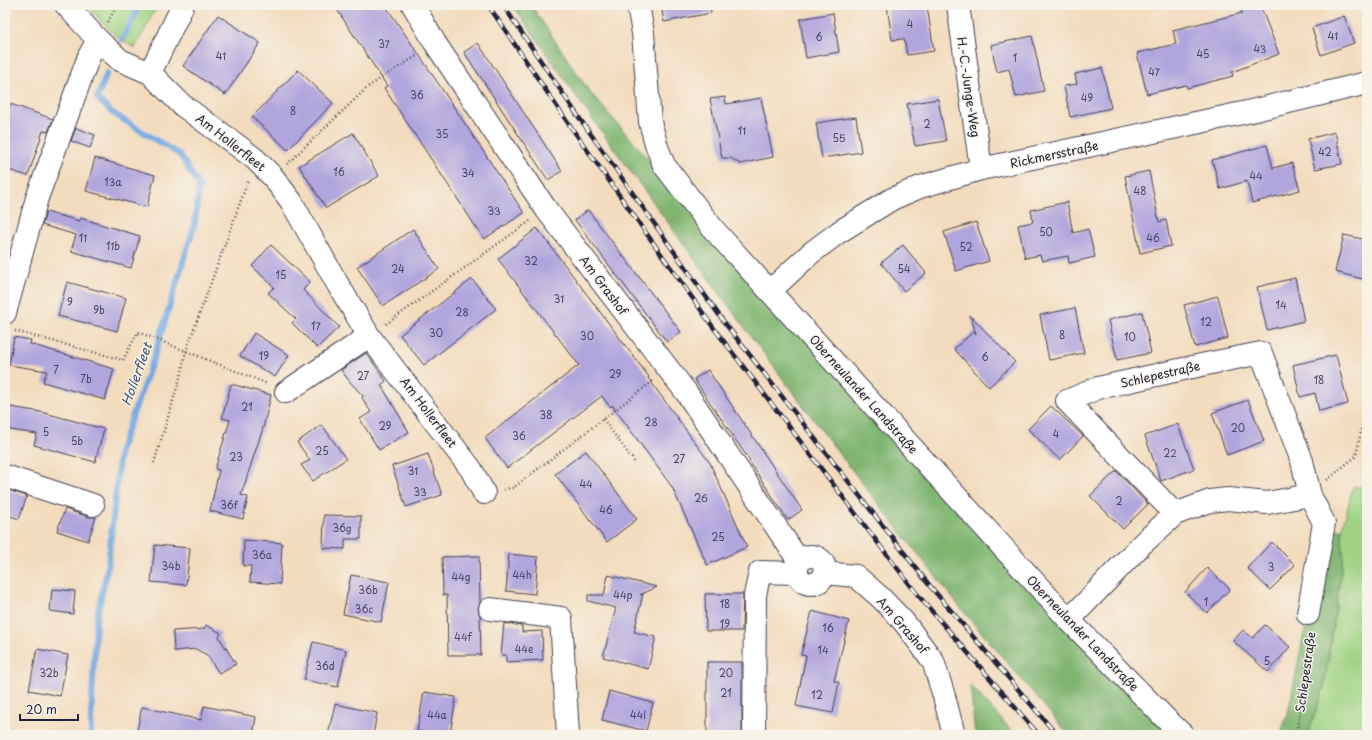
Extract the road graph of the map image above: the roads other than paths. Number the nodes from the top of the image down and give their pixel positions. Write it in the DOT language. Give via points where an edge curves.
graph roads {
  1 [pos="66,5"];
  2 [pos="183,5"];
  3 [pos="413,5"];
  4 [pos="638,5"];
  5 [pos="958,5"];
  6 [pos="98,40"];
  7 [pos="150,73"];
  8 [pos="1367,83"];
  9 [pos="981,169"];
  10 [pos="770,291"];
  11 [pos="9,322"];
  12 [pos="369,336"];
  13 [pos="286,392"];
  14 [pos="5,476"];
  15 [pos="484,493"];
  16 [pos="1310,495"];
  17 [pos="93,505"];
  18 [pos="1175,514"];
  19 [pos="798,567"];
  20 [pos="490,609"];
  21 [pos="1308,614"];
  22 [pos="1069,620"];
  23 [pos="568,735"];
  24 [pos="754,735"];
  25 [pos="954,735"];
  26 [pos="1183,735"];
  1 -- 6 [label="street, Am Hollerfleet"];
  2 -- 7 [label="street"];
  3 -- 19 [label="street, Am Grashof" via="546,209 686,392"];
  4 -- 10 [label="street, Oberneulander Landstraße" via="643,33 650,122 664,165 714,230"];
  5 -- 9 [label="street, H.-C.-Junge-Weg"];
  6 -- 7 [label="street, Am Hollerfleet" via="120,60"];
  6 -- 11 [label="street" via="89,56 37,198"];
  7 -- 12 [label="street, Am Hollerfleet" via="182,105 255,159 274,177 291,201"];
  8 -- 9 [label="street, Rickmersstraße" via="1247,112"];
  9 -- 10 [label="street, Rickmersstraße" via="920,187 892,199 811,253"];
  10 -- 22 [label="street, Oberneulander Landstraße"];
  12 -- 13 [label="street"];
  12 -- 15 [label="street, Am Hollerfleet" via="471,469"];
  14 -- 17 [label="street"];
  16 -- 18 [label="street" via="1267,502 1228,499 1210,501"];
  16 -- 18 [label="street, Schlepestraße" via="1302,461 1261,353 1098,388 1067,402"];
  16 -- 21 [label="street, Schlepestraße" via="1324,523"];
  18 -- 22 [label="street" via="1143,543"];
  19 -- 24 [label="street, Am Grashof" via="760,572 755,595"];
  19 -- 25 [label="street, Am Grashof" via="804,557 810,556 821,561 824,573 856,576 904,622 933,661"];
  20 -- 23 [label="street" via="561,618"];
  22 -- 26 [label="street, Oberneulander Landstraße"];
}
